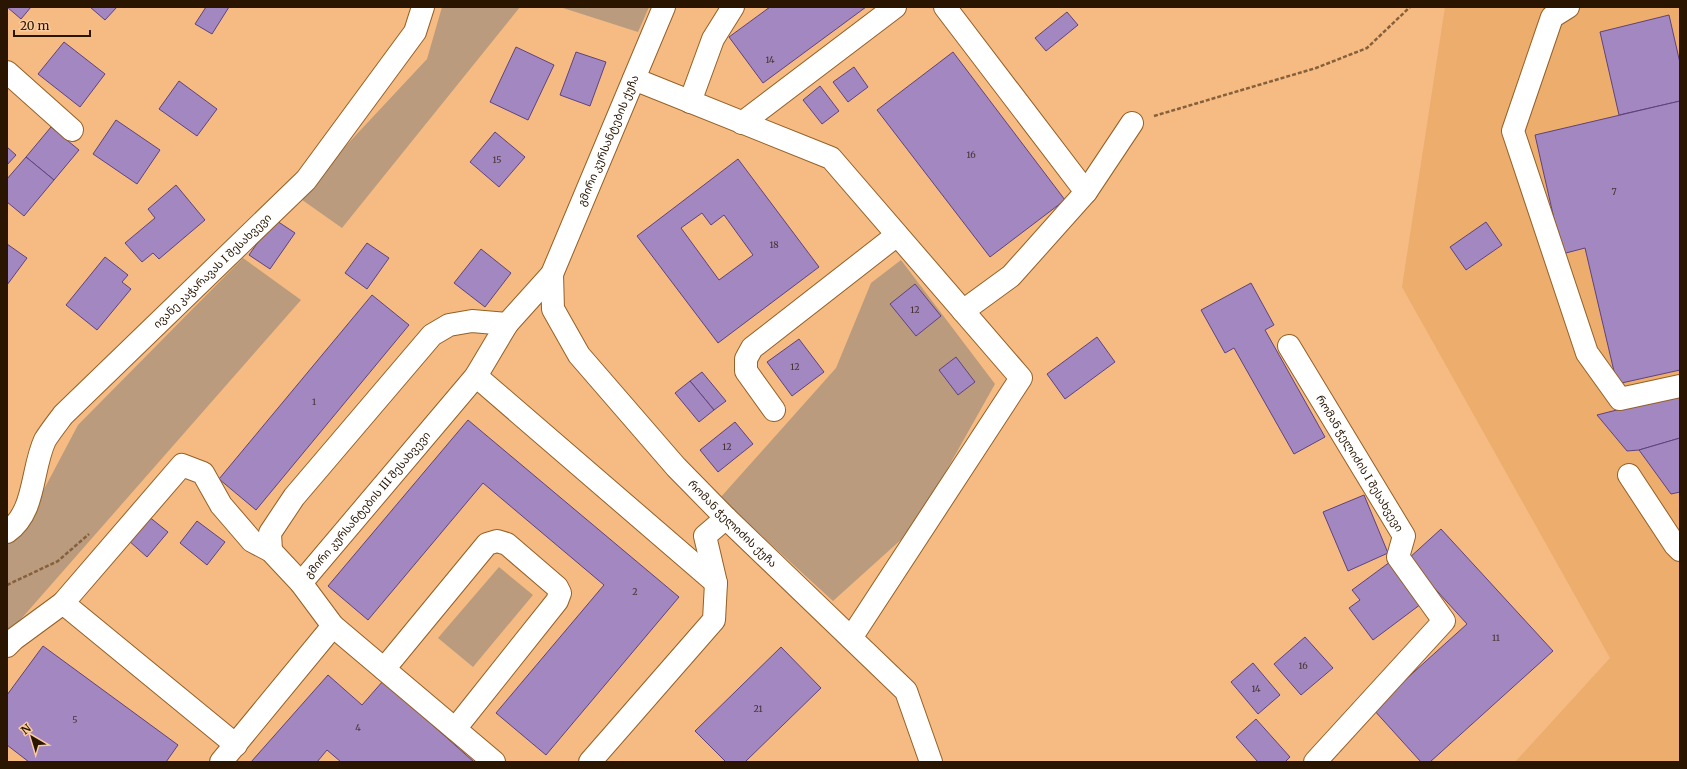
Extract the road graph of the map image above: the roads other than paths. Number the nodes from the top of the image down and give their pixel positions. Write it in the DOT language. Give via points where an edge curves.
graph roads {
  1 [pos="423,7"];
  2 [pos="664,7"];
  3 [pos="733,7"];
  4 [pos="895,7"];
  5 [pos="945,7"];
  6 [pos="1568,7"];
  7 [pos="7,72"];
  8 [pos="634,80"];
  9 [pos="690,102"];
  10 [pos="742,123"];
  11 [pos="1132,123"];
  12 [pos="72,130"];
  13 [pos="1086,192"];
  14 [pos="897,235"];
  15 [pos="552,274"];
  16 [pos="963,311"];
  17 [pos="507,324"];
  18 [pos="1288,346"];
  19 [pos="476,376"];
  20 [pos="1680,386"];
  21 [pos="774,410"];
  22 [pos="1629,475"];
  23 [pos="726,518"];
  24 [pos="7,532"];
  25 [pos="1680,550"];
  26 [pos="271,551"];
  27 [pos="301,583"];
  28 [pos="716,583"];
  29 [pos="63,603"];
  30 [pos="333,626"];
  31 [pos="851,638"];
  32 [pos="7,646"];
  33 [pos="384,669"];
  34 [pos="455,728"];
  35 [pos="236,745"];
  36 [pos="221,762"];
  37 [pos="494,762"];
  38 [pos="590,762"];
  39 [pos="931,762"];
  40 [pos="1315,762"];
  1 -- 24 [label="street, ივანე კაჭარავას I შესახვევი" via="415,32 306,180 63,415 45,440 25,512"];
  2 -- 8 [label="street, გმირი კურსანტების ქუჩა"];
  3 -- 9 [label="street" via="713,39"];
  4 -- 10 [label="street"];
  5 -- 13 [label="street"];
  6 -- 20 [label="street" via="1552,17 1513,131 1587,353 1620,399"];
  7 -- 12 [label="street"];
  8 -- 9 [label="street"];
  8 -- 15 [label="street, გმირი კურსანტების ქუჩა"];
  9 -- 10 [label="street"];
  10 -- 14 [label="street" via="831,158"];
  11 -- 13 [label="street"];
  13 -- 16 [label="street" via="1011,276"];
  14 -- 16 [label="street"];
  14 -- 21 [label="street" via="752,348 746,359 746,371"];
  15 -- 17 [label="street, გმირი კურსანტების III შესახვევი"];
  15 -- 23 [label="street, რომან ჭელიძის ქუჩა" via="553,309 578,355 676,467"];
  16 -- 31 [label="street" via="1021,378"];
  17 -- 19 [label="street, გმირი კურსანტების III შესახვევი"];
  17 -- 26 [label="street" via="472,321 449,325 432,335 294,497 270,534"];
  18 -- 40 [label="street, რომან ჭელიძის I შესახვევი" via="1404,536 1398,556 1444,621"];
  19 -- 27 [label="street, გმირი კურსანტების III შესახვევი"];
  19 -- 28 [label="street"];
  22 -- 25 [label="street"];
  23 -- 28 [label="street" via="705,536"];
  23 -- 31 [label="street, რომან ჭელიძის ქუჩა"];
  26 -- 27 [label="street"];
  26 -- 29 [label="street" via="252,541 220,505 203,473 182,465"];
  27 -- 30 [label="street, გმირი კურსანტების III შესახვევი"];
  28 -- 38 [label="street" via="714,620"];
  29 -- 32 [label="street"];
  29 -- 35 [label="street"];
  30 -- 33 [label="street, გმირი კურსანტების III შესახვევი"];
  30 -- 35 [label="street"];
  31 -- 39 [label="street, რომან ჭელიძის ქუჩა" via="906,691"];
  33 -- 34 [label="street, გმირი კურსანტების III შესახვევი"];
  33 -- 34 [label="street" via="486,544 497,541 507,544 557,587 560,593 558,601"];
  34 -- 37 [label="street, გმირი კურსანტების III შესახვევი"];
  35 -- 36 [label="street"];
}
